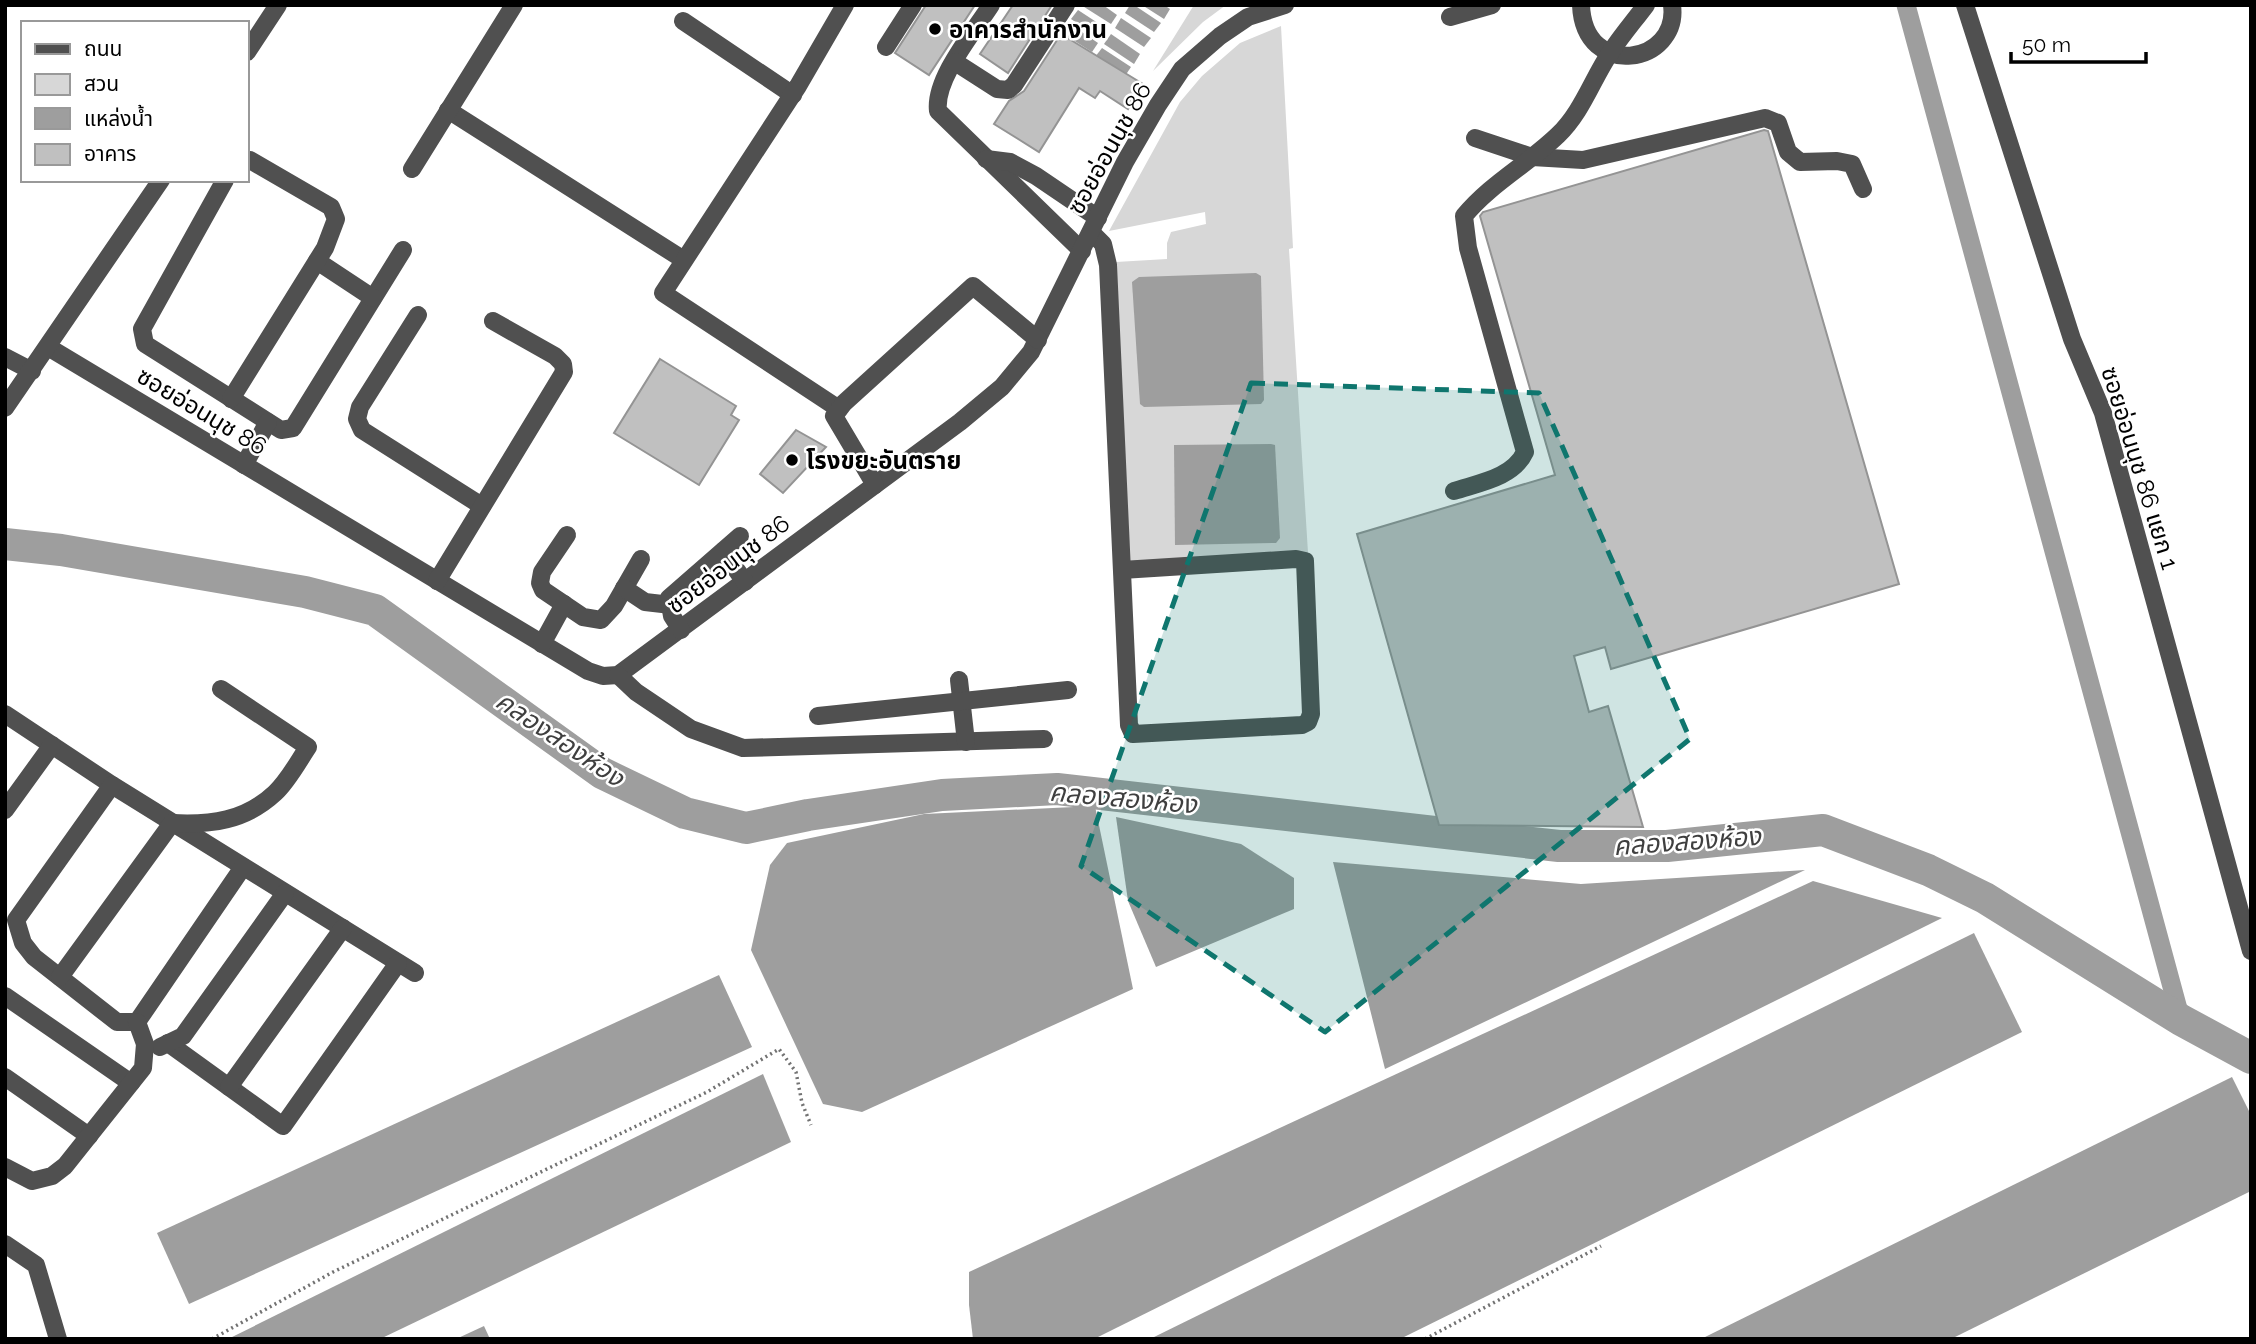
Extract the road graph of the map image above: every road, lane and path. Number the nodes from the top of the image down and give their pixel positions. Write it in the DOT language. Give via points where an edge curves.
graph roads {
  1 [pos="278,5"];
  2 [pos="513,5"];
  3 [pos="845,5"];
  4 [pos="913,5"];
  5 [pos="990,5"];
  6 [pos="1066,5"];
  7 [pos="1285,5"];
  8 [pos="1492,5"];
  9 [pos="1581,5"];
  10 [pos="1646,5"];
  11 [pos="1672,5"];
  12 [pos="1965,5"];
  13 [pos="1450,16"];
  14 [pos="682,21"];
  15 [pos="886,47"];
  16 [pos="248,50"];
  17 [pos="1610,54"];
  18 [pos="955,62"];
  19 [pos="793,95"];
  20 [pos="448,110"];
  21 [pos="1475,138"];
  22 [pos="1532,157"];
  23 [pos="986,159"];
  24 [pos="248,161"];
  25 [pos="412,169"];
  26 [pos="160,182"];
  27 [pos="224,182"];
  28 [pos="1863,190"];
  29 [pos="1094,225"];
  30 [pos="403,250"];
  31 [pos="1082,251"];
  32 [pos="684,260"];
  33 [pos="317,261"];
  34 [pos="373,298"];
  35 [pos="418,314"];
  36 [pos="493,321"];
  37 [pos="1038,340"];
  38 [pos="48,347"];
  39 [pos="5,357"];
  40 [pos="32,371"];
  41 [pos="232,399"];
  42 [pos="5,408"];
  43 [pos="839,409"];
  44 [pos="268,422"];
  45 [pos="244,465"];
  46 [pos="875,485"];
  47 [pos="1454,491"];
  48 [pos="482,506"];
  49 [pos="566,536"];
  50 [pos="740,536"];
  51 [pos="723,551"];
  52 [pos="641,559"];
  53 [pos="1122,570"];
  54 [pos="437,581"];
  55 [pos="745,582"];
  56 [pos="624,588"];
  57 [pos="564,604"];
  58 [pos="671,605"];
  59 [pos="681,630"];
  60 [pos="542,644"];
  61 [pos="618,675"];
  62 [pos="959,680"];
  63 [pos="221,689"];
  64 [pos="1068,690"];
  65 [pos="961,701"];
  66 [pos="5,714"];
  67 [pos="818,716"];
  68 [pos="1044,739"];
  69 [pos="966,742"];
  70 [pos="52,746"];
  71 [pos="112,785"];
  72 [pos="5,810"];
  73 [pos="172,823"];
  74 [pos="243,867"];
  75 [pos="285,893"];
  76 [pos="342,928"];
  77 [pos="2251,951"];
  78 [pos="398,963"];
  79 [pos="415,973"];
  80 [pos="60,977"];
  81 [pos="5,996"];
  82 [pos="137,1023"];
  83 [pos="169,1043"];
  84 [pos="144,1055"];
  85 [pos="5,1077"];
  86 [pos="131,1083"];
  87 [pos="229,1087"];
  88 [pos="811,1125"];
  89 [pos="89,1136"];
  90 [pos="5,1167"];
  91 [pos="5,1244"];
  92 [pos="1601,1246"];
  93 [pos="58,1339"];
  94 [pos="212,1339"];
  95 [pos="1425,1339"];
  1 -- 16 [label="street"];
  2 -- 20 [label="street"];
  3 -- 19 [label="street"];
  4 -- 15 [label="street"];
  5 -- 18 [label="street"];
  6 -- 18 [label="street" via="1008,90 997,89"];
  7 -- 29 [label="street, ซอยอ่อนนุช 86" via="1248,17 1182,69 1157,105"];
  8 -- 13 [label="street"];
  9 -- 17 [label="street" via="1587,35"];
  10 -- 17 [label="street"];
  11 -- 17 [label="street" via="1670,25 1653,49 1632,56"];
  12 -- 77 [label="street, ซอยอ่อนนุช 86 แยก 1" via="2072,339 2103,413"];
  14 -- 19 [label="street"];
  17 -- 22 [label="street" via="1583,103 1560,133"];
  18 -- 23 [label="street" via="939,92 938,111"];
  19 -- 32 [label="street"];
  20 -- 25 [label="street"];
  20 -- 32 [label="street"];
  21 -- 22 [label="street"];
  22 -- 28 [label="street" via="1583,160 1765,118 1778,123 1788,152 1800,162 1852,164"];
  22 -- 47 [label="street" via="1478,199 1464,216 1468,248 1525,452 1504,474"];
  23 -- 29 [label="street" via="1010,162 1036,176"];
  23 -- 31 [label="street"];
  24 -- 33 [label="street" via="331,207 336,219"];
  26 -- 38 [label="street"];
  27 -- 41 [label="street" via="142,329 145,344"];
  29 -- 31 [label="street, ซอยอ่อนนุช 86"];
  29 -- 53 [label="street" via="1108,265"];
  30 -- 34 [label="street"];
  31 -- 37 [label="street, ซอยอ่อนนุช 86"];
  32 -- 43 [label="street" via="663,293"];
  33 -- 34 [label="street"];
  33 -- 41 [label="street"];
  34 -- 44 [label="street" via="293,428 281,430"];
  35 -- 48 [label="street" via="357,419 362,430"];
  36 -- 48 [label="street" via="555,356 564,372"];
  37 -- 43 [label="street" via="973,286"];
  37 -- 46 [label="street, ซอยอ่อนนุช 86" via="1002,387"];
  38 -- 40 [label="street"];
  38 -- 45 [label="street, ซอยอ่อนนุช 86"];
  39 -- 40 [label="street"];
  40 -- 42 [label="street"];
  41 -- 44 [label="street"];
  43 -- 46 [label="street" via="834,416"];
  44 -- 45 [label="street"];
  45 -- 54 [label="street, ซอยอ่อนนุช 86"];
  46 -- 55 [label="street, ซอยอ่อนนุช 86"];
  48 -- 54 [label="street"];
  49 -- 57 [label="street" via="542,572 540,583"];
  50 -- 51 [label="street"];
  51 -- 55 [label="street"];
  51 -- 58 [label="street" via="669,598"];
  52 -- 56 [label="street"];
  53 -- 53 [label="street" via="1305,561 1308,723 1133,734"];
  54 -- 60 [label="street, ซอยอ่อนนุช 86"];
  55 -- 59 [label="street, ซอยอ่อนนุช 86"];
  56 -- 57 [label="street" via="601,620 583,617"];
  56 -- 58 [label="street" via="645,603"];
  57 -- 60 [label="street"];
  58 -- 59 [label="street"];
  59 -- 61 [label="street, ซอยอ่อนนุช 86"];
  60 -- 61 [label="street, ซอยอ่อนนุช 86" via="588,671"];
  61 -- 69 [label="street" via="691,729 743,748"];
  62 -- 65 [label="street"];
  63 -- 73 [label="street" via="307,747 276,793 241,816 205,824"];
  64 -- 65 [label="street"];
  65 -- 67 [label="street"];
  65 -- 69 [label="street"];
  66 -- 70 [label="street"];
  68 -- 69 [label="street"];
  70 -- 71 [label="street"];
  70 -- 72 [label="street"];
  71 -- 73 [label="street"];
  71 -- 80 [label="street" via="16,920 23,943"];
  73 -- 74 [label="street"];
  73 -- 80 [label="street"];
  74 -- 75 [label="street"];
  74 -- 82 [label="street"];
  75 -- 76 [label="street"];
  75 -- 83 [label="street" via="183,1036"];
  76 -- 78 [label="street"];
  76 -- 87 [label="street"];
  78 -- 79 [label="street"];
  78 -- 87 [label="street" via="283,1126"];
  80 -- 82 [label="street" via="117,1022"];
  81 -- 86 [label="street"];
  82 -- 84 [label="street"];
  83 -- 84 [label="street"];
  83 -- 87 [label="street"];
  84 -- 86 [label="street" via="143,1068"];
  85 -- 89 [label="street"];
  86 -- 89 [label="street"];
  88 -- 94 [label="path" via="796,1072 779,1049 707,1092 333,1272"];
  89 -- 90 [label="street" via="52,1176 32,1181"];
  91 -- 93 [label="street" via="36,1265"];
  92 -- 95 [label="path"];
}
